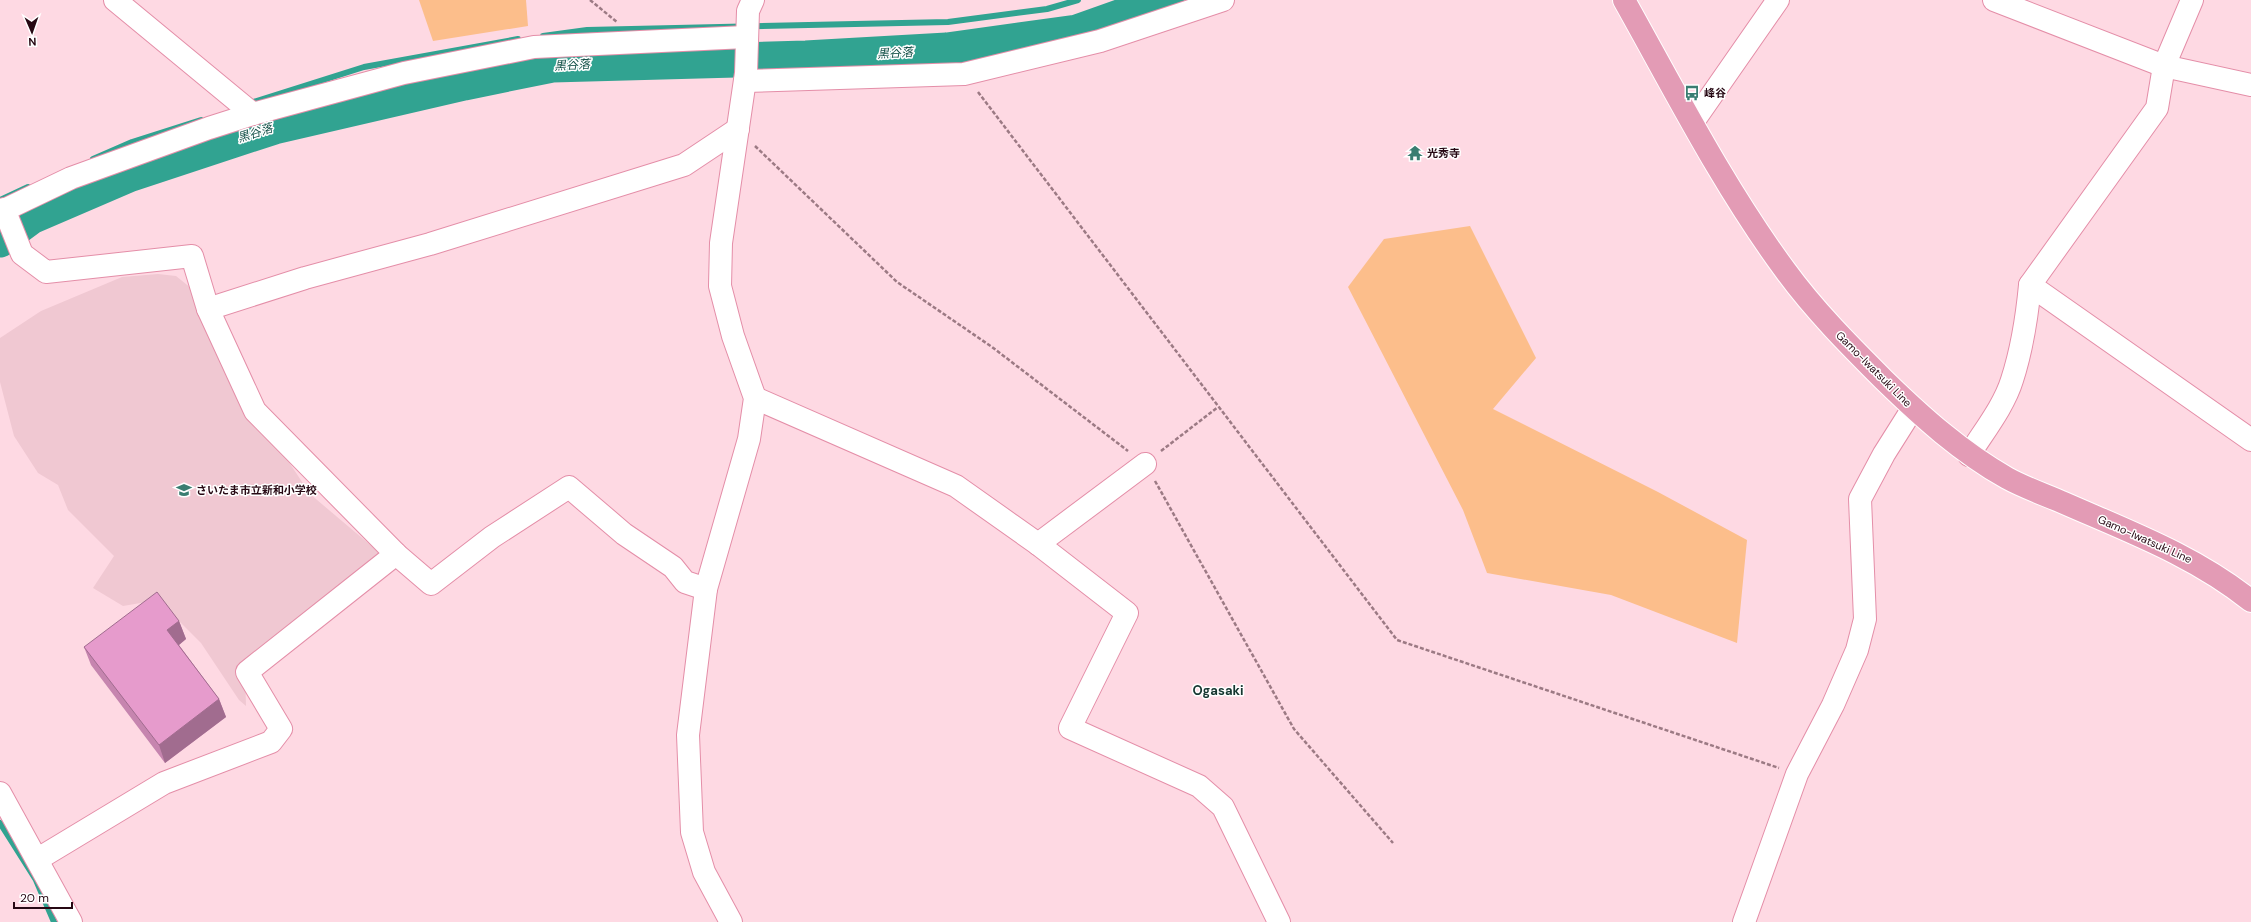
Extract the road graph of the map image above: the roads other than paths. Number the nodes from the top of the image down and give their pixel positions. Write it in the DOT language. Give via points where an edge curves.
graph roads {
  1 [pos="115,0"];
  2 [pos="753,0"];
  3 [pos="1223,0"];
  4 [pos="1624,0"];
  5 [pos="1778,0"];
  6 [pos="1994,0"];
  7 [pos="2192,0"];
  8 [pos="746,42"];
  9 [pos="2164,66"];
  10 [pos="746,77"];
  11 [pos="2251,85"];
  12 [pos="253,114"];
  13 [pos="1693,122"];
  14 [pos="738,129"];
  15 [pos="2,210"];
  16 [pos="2030,285"];
  17 [pos="208,309"];
  18 [pos="755,398"];
  19 [pos="1913,408"];
  20 [pos="2251,440"];
  21 [pos="1969,455"];
  22 [pos="1145,464"];
  23 [pos="1038,544"];
  24 [pos="396,554"];
  25 [pos="706,589"];
  26 [pos="2251,601"];
  27 [pos="0,793"];
  28 [pos="38,859"];
  29 [pos="71,922"];
  30 [pos="730,922"];
  31 [pos="1279,922"];
  32 [pos="1744,922"];
  1 -- 12 [label="street"];
  2 -- 8 [label="street" via="748,11"];
  3 -- 10 [label="street" via="1100,41 964,74"];
  4 -- 13 [label="main road, Gamo-Iwatsuki Line"];
  5 -- 13 [label="street"];
  6 -- 9 [label="street"];
  7 -- 9 [label="street"];
  8 -- 10 [label="street"];
  8 -- 12 [label="street" via="534,47 404,73"];
  9 -- 11 [label="street"];
  9 -- 16 [label="street" via="2157,108"];
  10 -- 14 [label="street"];
  12 -- 15 [label="street" via="71,178"];
  13 -- 19 [label="main road, Gamo-Iwatsuki Line" via="1758,232 1786,273 1850,346"];
  14 -- 17 [label="street" via="684,165 430,244 305,278"];
  14 -- 18 [label="street" via="721,242 720,286 733,336"];
  15 -- 17 [label="street" via="22,254 46,272 192,256"];
  16 -- 20 [label="street"];
  16 -- 21 [label="street" via="2027,317 2012,380 1998,409"];
  17 -- 24 [label="street" via="255,410"];
  18 -- 23 [label="street" via="956,486"];
  18 -- 25 [label="street" via="749,439"];
  19 -- 21 [label="main road, Gamo-Iwatsuki Line"];
  19 -- 32 [label="street" via="1884,454 1860,500 1865,620 1857,650 1833,705 1797,774"];
  21 -- 26 [label="main road, Gamo-Iwatsuki Line" via="2009,480 2167,548 2204,567"];
  22 -- 23 [label="street"];
  23 -- 31 [label="street" via="1127,613 1070,728 1199,786 1223,807"];
  24 -- 25 [label="street" via="431,584 492,537 569,487 624,534 673,567 685,582"];
  24 -- 28 [label="street" via="247,672 281,729 271,742 164,783"];
  25 -- 30 [label="street" via="688,735 692,832 704,872"];
  27 -- 28 [label="street"];
  28 -- 29 [label="street"];
}
